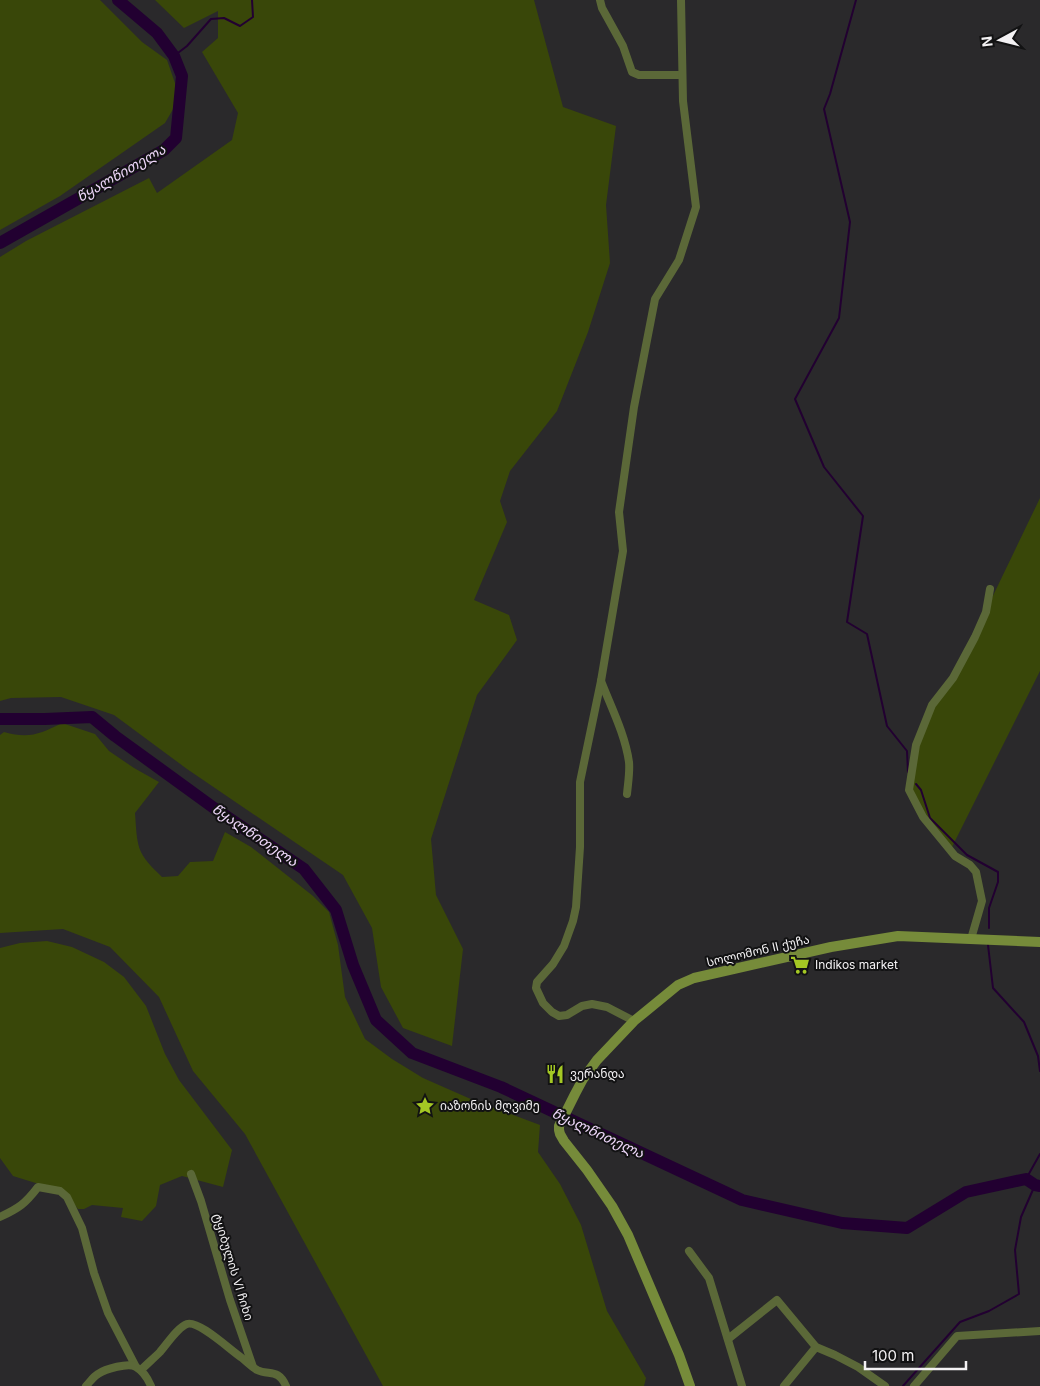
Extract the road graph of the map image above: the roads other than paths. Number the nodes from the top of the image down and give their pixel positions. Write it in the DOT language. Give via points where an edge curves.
graph roads {
  1 [pos="600,0"];
  2 [pos="681,0"];
  3 [pos="682,75"];
  4 [pos="990,589"];
  5 [pos="601,681"];
  6 [pos="627,794"];
  7 [pos="971,939"];
  8 [pos="1035,942"];
  9 [pos="634,1020"];
  10 [pos="191,1174"];
  11 [pos="0,1217"];
  12 [pos="689,1251"];
  13 [pos="1040,1331"];
  14 [pos="728,1339"];
  15 [pos="816,1347"];
  16 [pos="253,1367"];
  17 [pos="138,1368"];
  18 [pos="86,1386"];
  19 [pos="151,1386"];
  20 [pos="286,1386"];
  21 [pos="690,1386"];
  22 [pos="742,1386"];
  23 [pos="784,1386"];
  24 [pos="885,1386"];
  25 [pos="914,1386"];
  1 -- 3 [label="street" via="632,72 639,75"];
  2 -- 3 [label="street"];
  3 -- 5 [label="street" via="696,207 679,260 655,298 620,503 623,551"];
  4 -- 7 [label="street" via="986,612 975,637 953,678 932,705 916,745 909,790 923,817 955,856 976,872 982,901"];
  5 -- 6 [label="street" via="627,752 630,769"];
  5 -- 9 [label="street" via="580,782 580,857 574,921 558,955 540,977 536,988 543,1003 559,1016 592,1004 607,1007"];
  7 -- 8 [label="main road, სოლომონ II ქუჩა"];
  7 -- 9 [label="main road, სოლომონ II ქუჩა" via="898,936 831,947 694,978 678,985"];
  9 -- 21 [label="main road, სოლომონ II ქუჩა" via="583,1079 559,1126 560,1134 603,1192 628,1235"];
  10 -- 16 [label="street, ტყიბულის VI ჩიხი"];
  11 -- 17 [label="street" via="20,1207 38,1187 60,1191 67,1197 82,1228 106,1306"];
  12 -- 14 [label="street" via="709,1278"];
  13 -- 25 [label="street" via="957,1336"];
  14 -- 15 [label="street" via="778,1300"];
  14 -- 22 [label="street"];
  15 -- 23 [label="street"];
  15 -- 24 [label="street" via="858,1367"];
  16 -- 17 [label="street" via="214,1336 190,1323"];
  16 -- 20 [label="street" via="274,1373"];
  17 -- 18 [label="street" via="126,1365 112,1368 98,1374"];
  17 -- 19 [label="street"];
}
